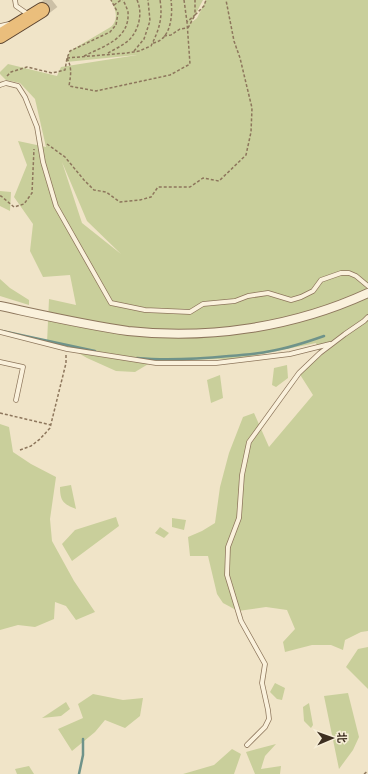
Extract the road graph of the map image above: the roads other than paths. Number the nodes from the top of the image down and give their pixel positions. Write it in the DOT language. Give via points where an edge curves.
graph roads {
  1 [pos="15,0"];
  2 [pos="32,16"];
  3 [pos="0,26"];
  4 [pos="0,36"];
  5 [pos="0,85"];
  6 [pos="368,286"];
  7 [pos="368,292"];
  8 [pos="0,306"];
  9 [pos="368,317"];
  10 [pos="0,332"];
  11 [pos="332,344"];
  12 [pos="0,362"];
  13 [pos="16,400"];
  14 [pos="247,745"];
  1 -- 2 [label="lane" via="16,6"];
  2 -- 3 [label="lane"];
  2 -- 4 [label="highway"];
  5 -- 6 [label="lane" via="6,82 18,86 26,97 56,206 111,303 144,310 190,312 203,304 268,293 291,300 313,291 322,280 341,273 356,276"];
  7 -- 8 [label="street" via="335,307 296,318 249,328 206,333 149,333 115,329"];
  9 -- 11 [label="lane"];
  10 -- 11 [label="lane" via="67,349 156,363 216,363 290,354"];
  11 -- 14 [label="lane" via="298,373 249,442 242,475 239,518 228,547 227,575 241,620 265,664 262,683 269,719 265,727"];
  12 -- 13 [label="lane" via="23,367"];
}
